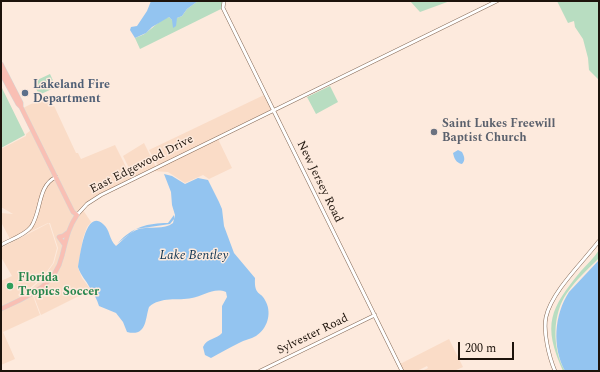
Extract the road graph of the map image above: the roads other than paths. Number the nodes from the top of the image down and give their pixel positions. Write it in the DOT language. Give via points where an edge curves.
graph roads {
  1 [pos="224,1"];
  2 [pos="497,1"];
  3 [pos="1,64"];
  4 [pos="1,73"];
  5 [pos="21,107"];
  6 [pos="273,111"];
  7 [pos="56,177"];
  8 [pos="77,215"];
  9 [pos="68,233"];
  10 [pos="599,241"];
  11 [pos="64,244"];
  12 [pos="1,245"];
  13 [pos="1,309"];
  14 [pos="374,315"];
  15 [pos="260,371"];
  16 [pos="402,371"];
  17 [pos="555,371"];
  1 -- 6 [label="street, New Jersey Road" via="222,8"];
  2 -- 6 [label="street, East Edgewood Drive"];
  3 -- 5 [label="main road"];
  4 -- 5 [label="main road"];
  5 -- 7 [label="main road"];
  6 -- 8 [label="street, East Edgewood Drive" via="101,196"];
  6 -- 14 [label="street, New Jersey Road"];
  7 -- 8 [label="main road"];
  7 -- 12 [label="street" via="45,186 30,229"];
  8 -- 9 [label="main road, East Edgewood Drive"];
  9 -- 11 [label="main road, East Edgewood Drive"];
  9 -- 11 [label="main road" via="58,237"];
  10 -- 17 [label="street" via="563,286 546,317 550,359"];
  11 -- 13 [label="main road, East Edgewood Drive" via="63,255 48,283"];
  14 -- 15 [label="street, Sylvester Road"];
  14 -- 16 [label="street, New Jersey Road"];
}
